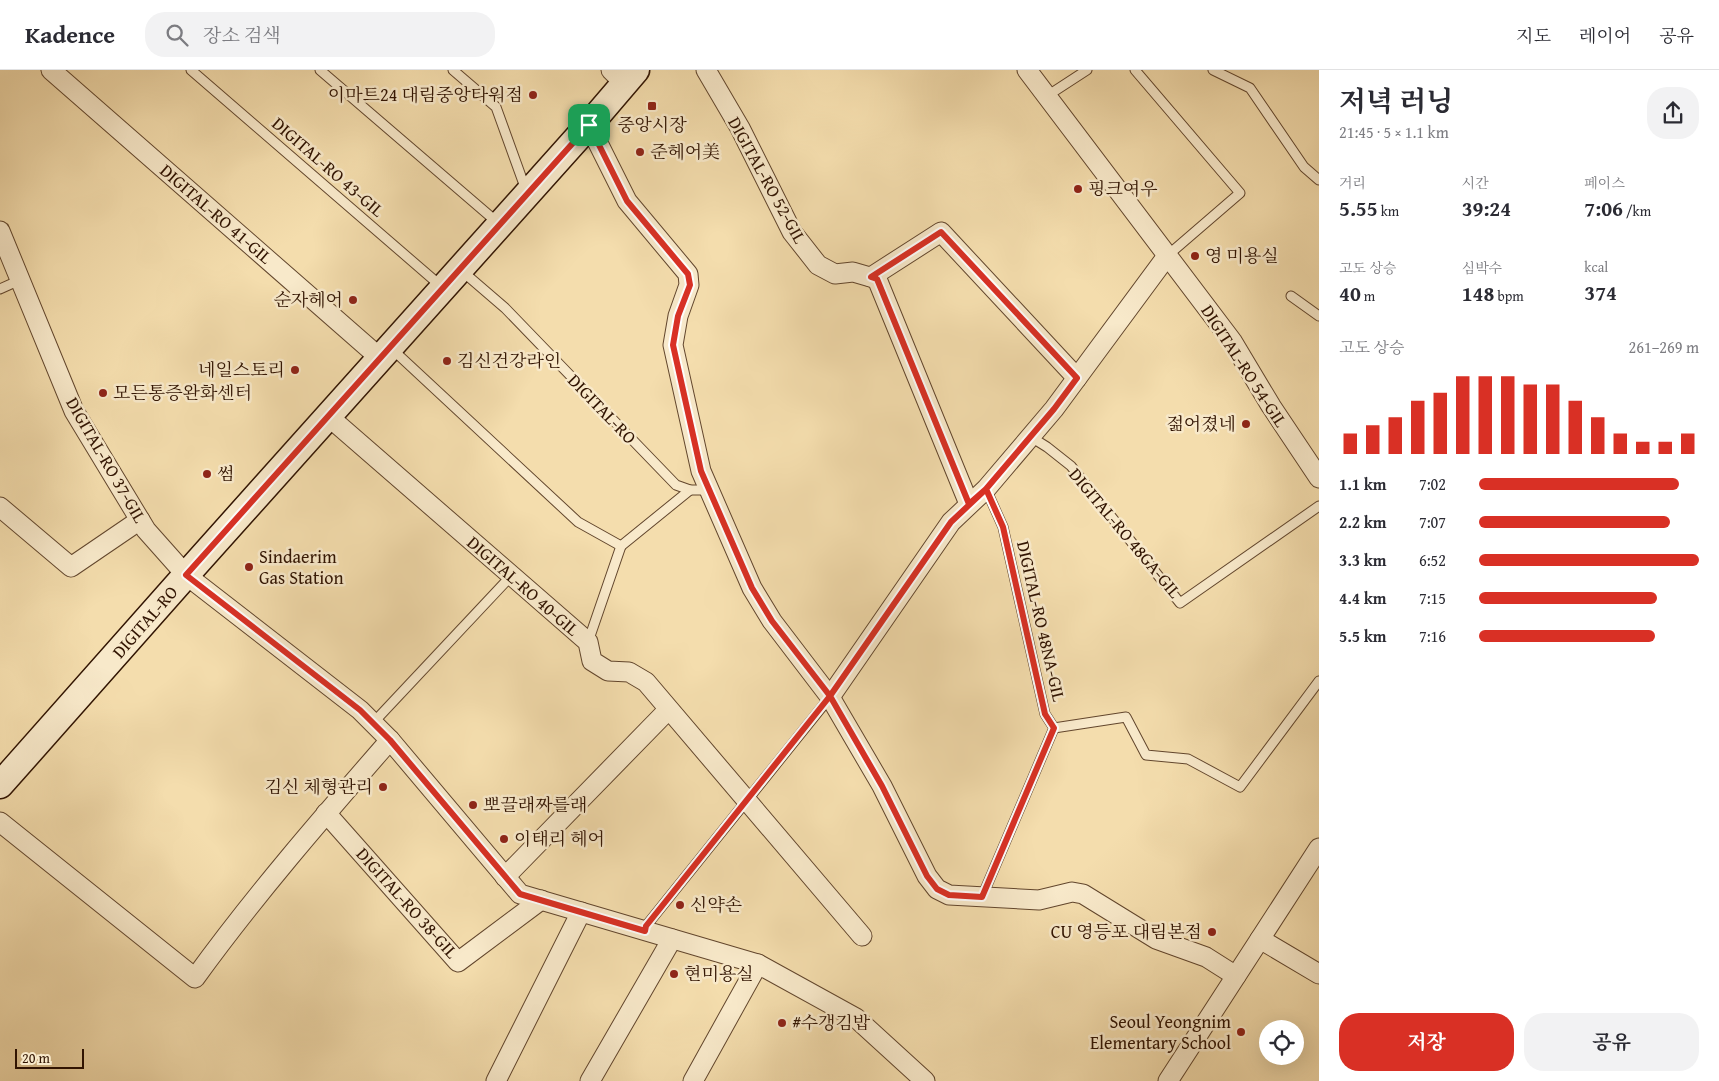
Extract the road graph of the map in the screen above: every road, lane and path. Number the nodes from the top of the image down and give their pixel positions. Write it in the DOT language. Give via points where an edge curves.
graph roads {
  1 [pos="52,70"];
  2 [pos="191,70"];
  3 [pos="320,70"];
  4 [pos="453,70"];
  5 [pos="706,70"];
  6 [pos="1027,70"];
  7 [pos="1087,70"];
  8 [pos="1135,70"];
  9 [pos="1212,70"];
  10 [pos="624,73"];
  11 [pos="1047,96"];
  12 [pos="589,125"];
  13 [pos="1319,180"];
  14 [pos="527,194"];
  15 [pos="500,225"];
  16 [pos="0,231"];
  17 [pos="1167,256"];
  18 [pos="460,269"];
  19 [pos="871,277"];
  20 [pos="20,280"];
  21 [pos="443,288"];
  22 [pos="0,289"];
  23 [pos="1291,296"];
  24 [pos="1319,316"];
  25 [pos="385,353"];
  26 [pos="1077,378"];
  27 [pos="328,416"];
  28 [pos="1030,436"];
  29 [pos="1319,478"];
  30 [pos="986,489"];
  31 [pos="690,490"];
  32 [pos="709,490"];
  33 [pos="969,504"];
  34 [pos="1319,506"];
  35 [pos="0,507"];
  36 [pos="140,520"];
  37 [pos="621,546"];
  38 [pos="186,575"];
  39 [pos="512,576"];
  40 [pos="588,642"];
  41 [pos="1319,681"];
  42 [pos="830,696"];
  43 [pos="668,710"];
  44 [pos="373,723"];
  45 [pos="1054,728"];
  46 [pos="390,740"];
  47 [pos="0,785"];
  48 [pos="748,800"];
  49 [pos="326,813"];
  50 [pos="0,822"];
  51 [pos="1319,848"];
  52 [pos="505,877"];
  53 [pos="982,897"];
  54 [pos="541,900"];
  55 [pos="581,912"];
  56 [pos="645,931"];
  57 [pos="862,936"];
  58 [pos="672,939"];
  59 [pos="1260,939"];
  60 [pos="758,964"];
  61 [pos="1319,974"];
  62 [pos="1236,976"];
  63 [pos="496,1081"];
  64 [pos="590,1081"];
  65 [pos="693,1081"];
  66 [pos="925,1081"];
  67 [pos="1168,1081"];
  1 -- 25 [label="street, DIGITAL-RO 41-GIL"];
  2 -- 21 [label="lane, DIGITAL-RO 43-GIL"];
  3 -- 15 [label="lane"];
  4 -- 14 [label="lane" via="496,107"];
  5 -- 19 [label="street, DIGITAL-RO 52-GIL" via="740,128 792,232 818,265 836,274 853,272"];
  6 -- 11 [label="street, DIGITAL-RO 54-GIL"];
  7 -- 11 [label="lane"];
  8 -- 17 [label="lane" via="1240,193"];
  9 -- 13 [label="lane" via="1250,88 1304,167"];
  10 -- 12 [label="main road, DIGITAL-RO"];
  11 -- 17 [label="street, DIGITAL-RO 54-GIL"];
  12 -- 14 [label="main road, DIGITAL-RO"];
  12 -- 32 [label="street" via="627,201 688,274 690,285 678,316 673,345 701,471"];
  14 -- 15 [label="main road, DIGITAL-RO"];
  15 -- 18 [label="main road, DIGITAL-RO"];
  16 -- 20 [label="street, DIGITAL-RO 37-GIL"];
  17 -- 26 [label="street"];
  17 -- 29 [label="street, DIGITAL-RO 54-GIL" via="1232,342"];
  18 -- 21 [label="main road, DIGITAL-RO"];
  18 -- 31 [label="lane, DIGITAL-RO" via="504,308 676,485"];
  19 -- 26 [label="street" via="941,232"];
  19 -- 33 [label="street" via="877,279"];
  20 -- 22 [label="lane"];
  20 -- 36 [label="street, DIGITAL-RO 37-GIL" via="74,411"];
  21 -- 25 [label="main road, DIGITAL-RO"];
  23 -- 24 [label="lane"];
  25 -- 27 [label="main road, DIGITAL-RO"];
  25 -- 37 [label="lane" via="578,522"];
  26 -- 28 [label="street"];
  27 -- 38 [label="main road, DIGITAL-RO"];
  27 -- 39 [label="street, DIGITAL-RO 40-GIL"];
  28 -- 30 [label="street"];
  28 -- 34 [label="lane, DIGITAL-RO 48GA-GIL" via="1071,466 1180,603"];
  30 -- 33 [label="street"];
  30 -- 45 [label="lane, DIGITAL-RO 48NA-GIL" via="1003,527 1045,714"];
  31 -- 32 [label="lane"];
  31 -- 37 [label="lane"];
  32 -- 42 [label="street" via="752,588 772,621"];
  33 -- 42 [label="street" via="951,522"];
  35 -- 36 [label="street" via="71,567"];
  36 -- 38 [label="street, DIGITAL-RO 37-GIL"];
  37 -- 40 [label="lane"];
  38 -- 44 [label="street"];
  38 -- 47 [label="main road, DIGITAL-RO"];
  39 -- 40 [label="street, DIGITAL-RO 40-GIL"];
  39 -- 44 [label="lane"];
  40 -- 43 [label="street, DIGITAL-RO 40-GIL" via="592,661 608,671 629,672 646,682"];
  41 -- 45 [label="lane" via="1240,787 1188,759 1146,755 1126,717"];
  42 -- 48 [label="lane"];
  42 -- 53 [label="street" via="882,786 927,876 937,889 949,895"];
  43 -- 48 [label="street, DIGITAL-RO 40-GIL"];
  43 -- 52 [label="street"];
  44 -- 46 [label="street"];
  45 -- 53 [label="lane, DIGITAL-RO 48NA-GIL"];
  46 -- 49 [label="street"];
  46 -- 52 [label="street"];
  48 -- 56 [label="lane"];
  48 -- 57 [label="street, DIGITAL-RO 40-GIL"];
  49 -- 50 [label="street" via="195,978"];
  49 -- 54 [label="street, DIGITAL-RO 38-GIL" via="458,962"];
  51 -- 59 [label="street"];
  52 -- 54 [label="street" via="520,894"];
  53 -- 62 [label="street" via="1039,900 1072,892 1083,894 1156,939 1206,957"];
  54 -- 55 [label="street"];
  55 -- 56 [label="street"];
  55 -- 63 [label="street"];
  56 -- 58 [label="street"];
  58 -- 60 [label="street"];
  58 -- 64 [label="street"];
  59 -- 61 [label="street"];
  59 -- 62 [label="street"];
  60 -- 65 [label="street"];
  60 -- 66 [label="street" via="856,1018"];
  62 -- 67 [label="street"];
}
